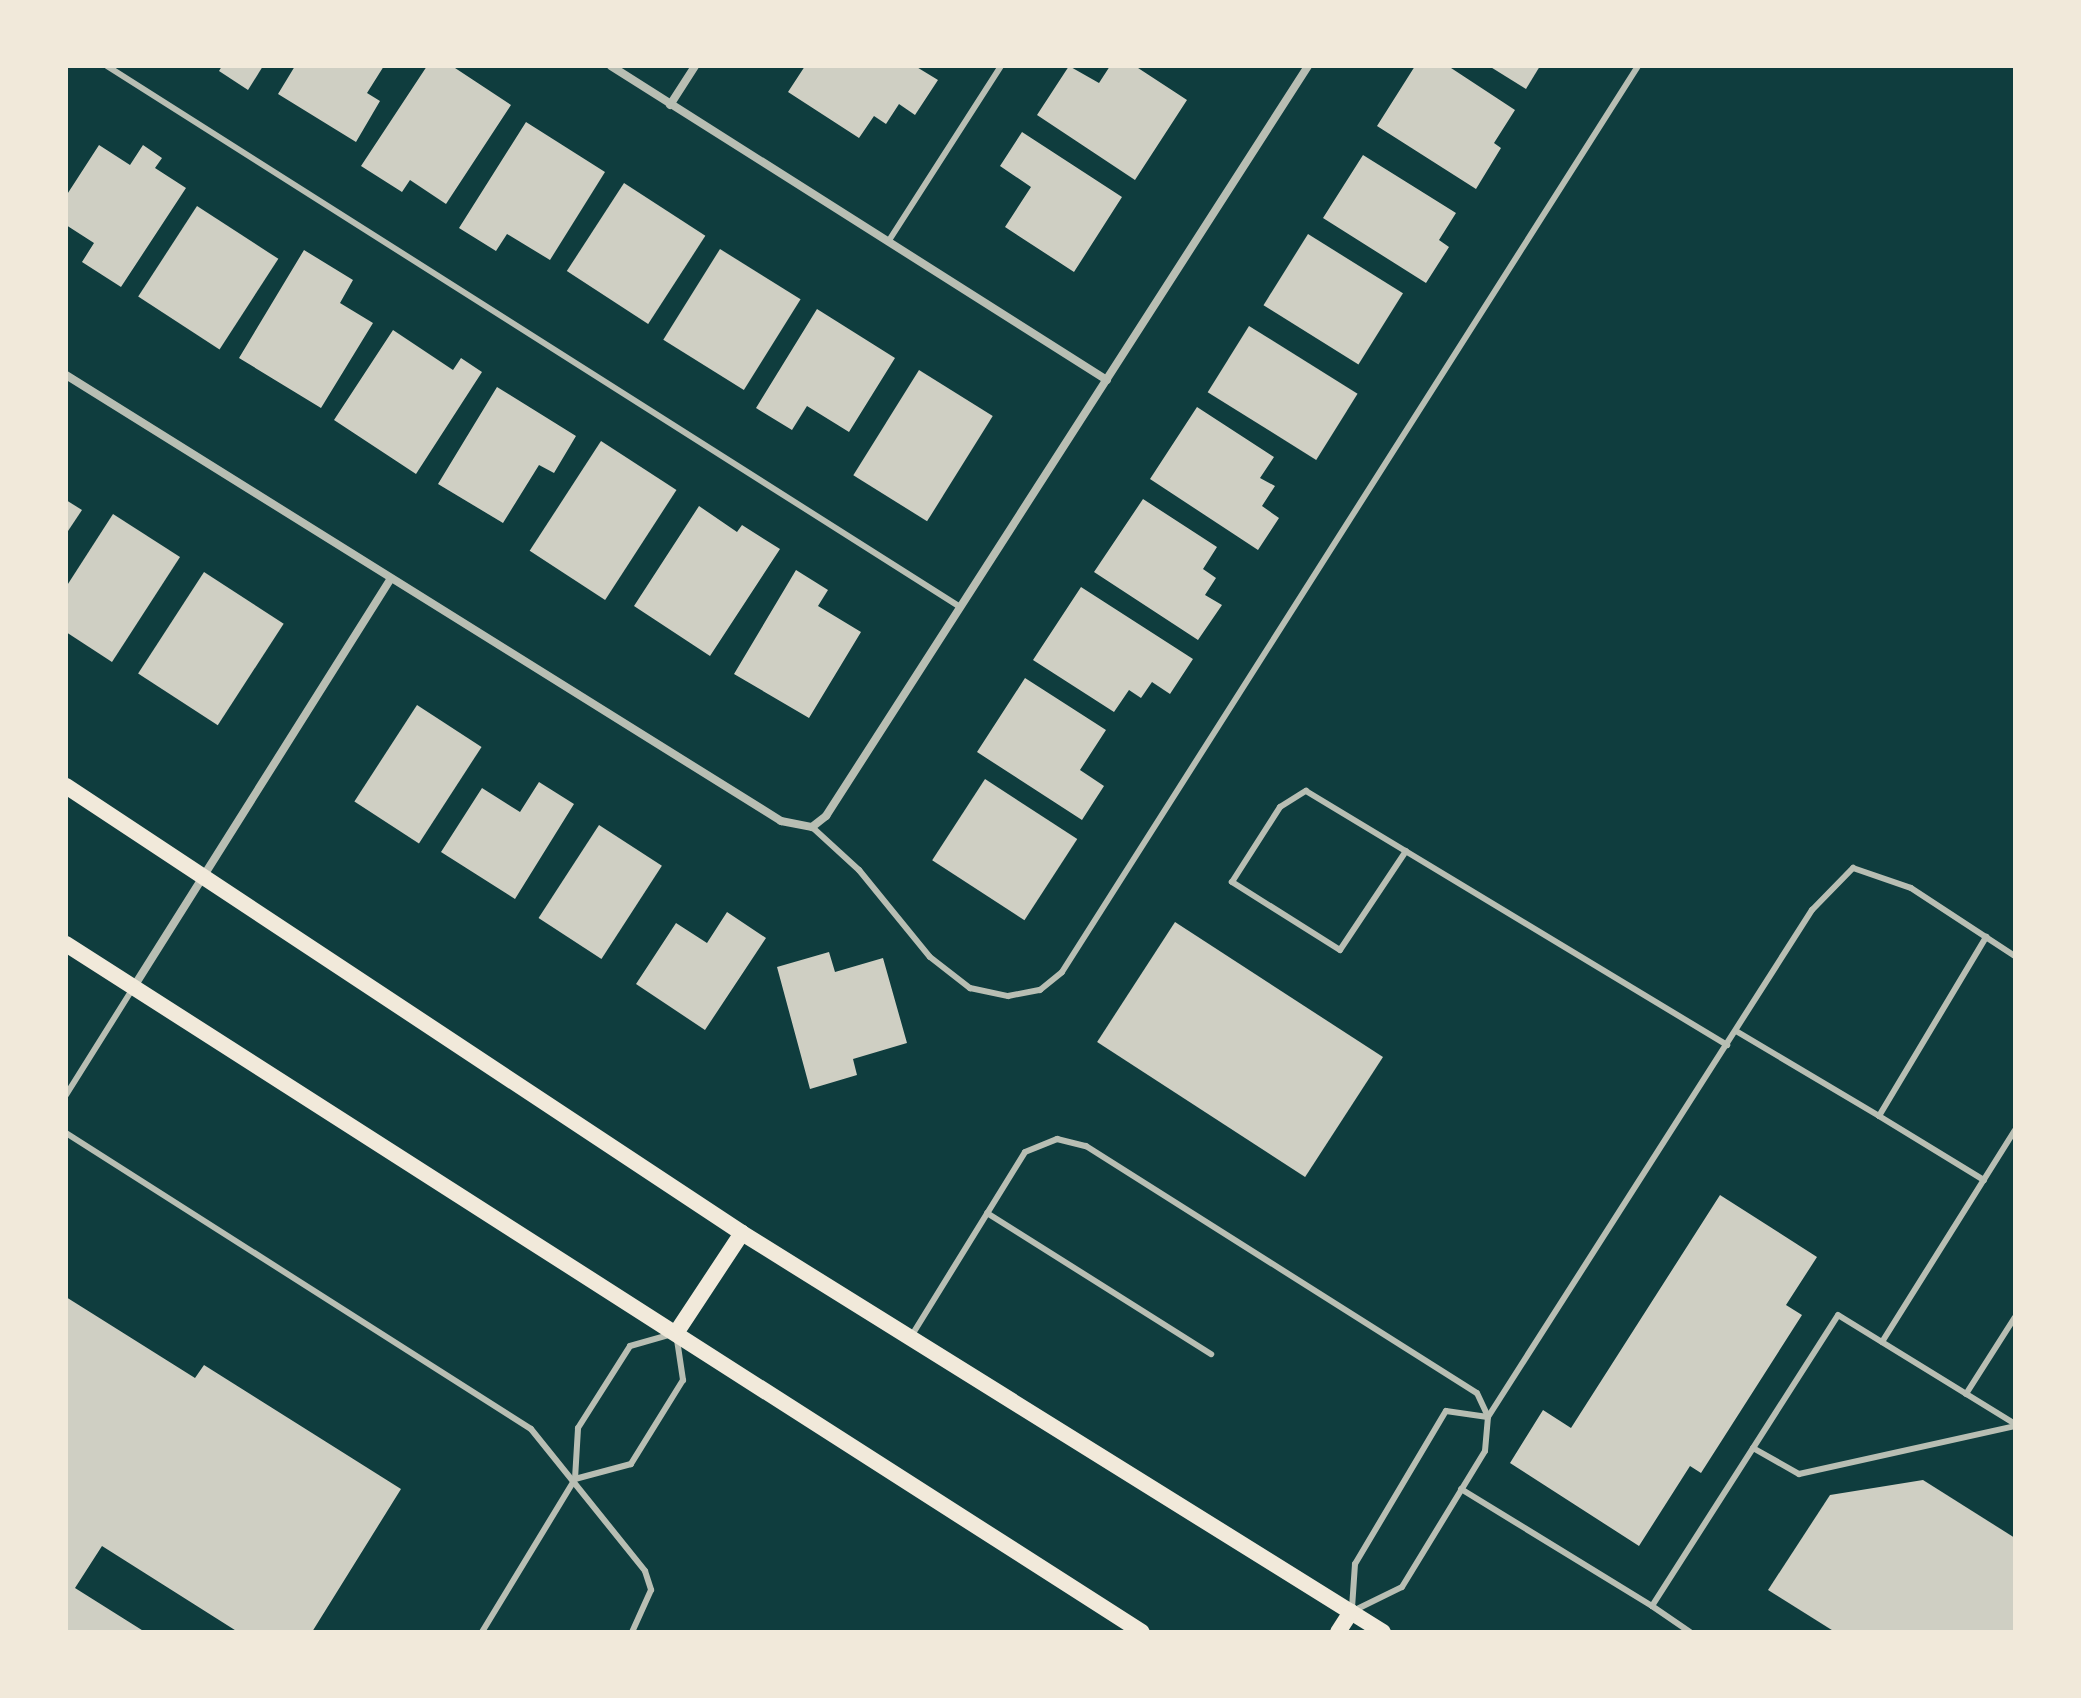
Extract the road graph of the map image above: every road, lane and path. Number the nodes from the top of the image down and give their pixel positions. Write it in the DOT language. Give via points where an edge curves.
graph roads {
  1 [pos="107,66"];
  2 [pos="611,66"];
  3 [pos="695,66"];
  4 [pos="1001,66"];
  5 [pos="1308,66"];
  6 [pos="1638,66"];
  7 [pos="670,105"];
  8 [pos="888,242"];
  9 [pos="66,375"];
  10 [pos="1107,380"];
  11 [pos="390,580"];
  12 [pos="960,607"];
  13 [pos="66,786"];
  14 [pos="812,827"];
  15 [pos="1406,851"];
  16 [pos="204,874"];
  17 [pos="1986,937"];
  18 [pos="66,944"];
  19 [pos="2015,956"];
  20 [pos="133,988"];
  21 [pos="1736,1031"];
  22 [pos="1727,1045"];
  23 [pos="66,1095"];
  24 [pos="1879,1116"];
  25 [pos="2015,1130"];
  26 [pos="66,1133"];
  27 [pos="1984,1180"];
  28 [pos="987,1213"];
  29 [pos="742,1233"];
  30 [pos="2015,1317"];
  31 [pos="676,1333"];
  32 [pos="910,1337"];
  33 [pos="1882,1342"];
  34 [pos="1211,1354"];
  35 [pos="1966,1394"];
  36 [pos="1488,1417"];
  37 [pos="2015,1425"];
  38 [pos="1753,1448"];
  39 [pos="575,1479"];
  40 [pos="1461,1489"];
  41 [pos="1652,1606"];
  42 [pos="1351,1612"];
  43 [pos="482,1632"];
  44 [pos="632,1632"];
  45 [pos="1142,1632"];
  46 [pos="1338,1632"];
  47 [pos="1383,1632"];
  48 [pos="1690,1632"];
  1 -- 12 [label="lane"];
  2 -- 7 [label="street"];
  3 -- 7 [label="street"];
  4 -- 8 [label="lane"];
  5 -- 10 [label="street"];
  6 -- 14 [label="lane" via="1062,972 1040,990 1008,996 970,988 930,957 859,870"];
  7 -- 8 [label="street"];
  8 -- 10 [label="street"];
  9 -- 11 [label="street"];
  10 -- 12 [label="street"];
  11 -- 14 [label="street" via="781,821"];
  11 -- 16 [label="street"];
  12 -- 14 [label="street" via="826,816"];
  13 -- 16 [label="main road"];
  15 -- 15 [label="lane" via="1306,791 1280,807 1232,882 1340,950"];
  15 -- 22 [label="lane"];
  16 -- 20 [label="street"];
  16 -- 29 [label="main road"];
  17 -- 19 [label="lane"];
  17 -- 21 [label="lane" via="1911,888 1853,868 1812,910"];
  17 -- 24 [label="lane"];
  18 -- 20 [label="main road"];
  20 -- 23 [label="lane"];
  20 -- 31 [label="main road"];
  21 -- 22 [label="lane"];
  21 -- 24 [label="lane"];
  22 -- 36 [label="lane"];
  24 -- 27 [label="lane"];
  25 -- 27 [label="lane"];
  26 -- 39 [label="lane" via="531,1429"];
  27 -- 33 [label="lane"];
  28 -- 32 [label="lane"];
  28 -- 34 [label="lane"];
  28 -- 36 [label="lane" via="1025,1152 1057,1139 1086,1146 1477,1393"];
  29 -- 31 [label="main road"];
  29 -- 32 [label="main road"];
  30 -- 35 [label="lane"];
  31 -- 39 [label="lane" via="630,1346 578,1428"];
  31 -- 39 [label="lane" via="683,1380 631,1464"];
  31 -- 45 [label="main road"];
  32 -- 42 [label="main road"];
  33 -- 35 [label="lane"];
  33 -- 38 [label="lane" via="1838,1315"];
  35 -- 37 [label="lane"];
  36 -- 40 [label="lane" via="1485,1451"];
  36 -- 42 [label="lane" via="1446,1411 1355,1564"];
  37 -- 38 [label="lane" via="1799,1474"];
  38 -- 41 [label="lane"];
  39 -- 43 [label="lane"];
  39 -- 44 [label="lane" via="645,1571 651,1590"];
  40 -- 41 [label="lane"];
  40 -- 42 [label="lane" via="1402,1587"];
  41 -- 48 [label="lane"];
  42 -- 46 [label="main road"];
  42 -- 47 [label="main road"];
}
